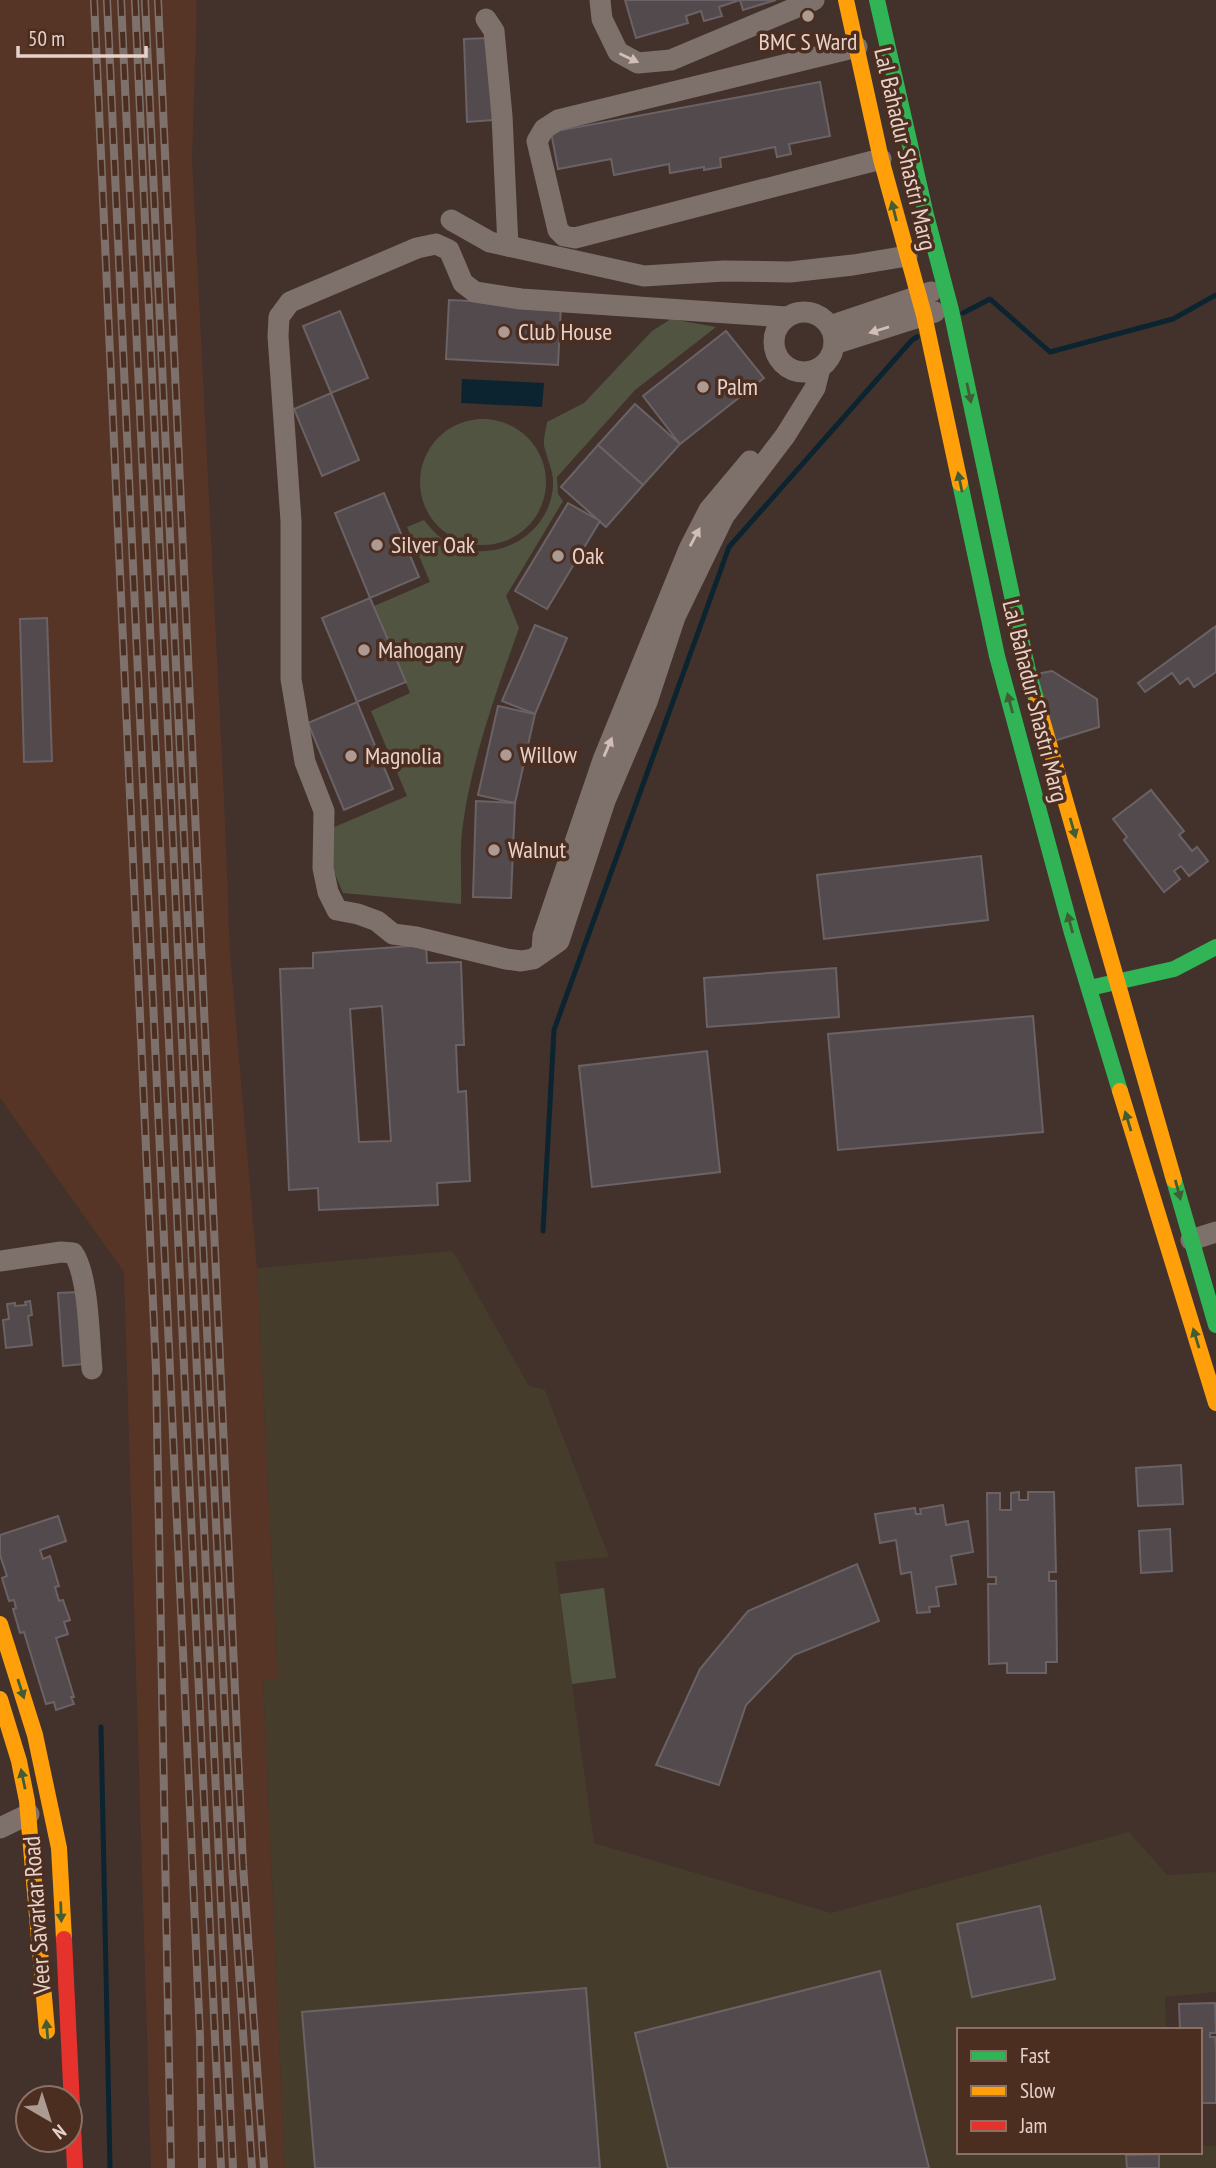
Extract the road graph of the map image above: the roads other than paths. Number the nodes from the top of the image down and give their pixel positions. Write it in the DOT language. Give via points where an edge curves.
graph roads {
  1 [pos="600,0"];
  2 [pos="814,0"];
  3 [pos="846,0"];
  4 [pos="877,0"];
  5 [pos="486,19"];
  6 [pos="857,47"];
  7 [pos="881,159"];
  8 [pos="451,220"];
  9 [pos="508,246"];
  10 [pos="907,256"];
  11 [pos="950,308"];
  12 [pos="786,317"];
  13 [pos="924,319"];
  14 [pos="832,335"];
  15 [pos="815,370"];
  16 [pos="1216,947"];
  17 [pos="1117,984"];
  18 [pos="1089,988"];
  19 [pos="1216,1232"];
  20 [pos="1191,1240"];
  21 [pos="0,1261"];
  22 [pos="1209,1274"];
  23 [pos="1216,1325"];
  24 [pos="93,1369"];
  25 [pos="1216,1403"];
  26 [pos="0,1624"];
  27 [pos="0,1699"];
  28 [pos="29,1814"];
  29 [pos="0,1828"];
  30 [pos="48,2045"];
  31 [pos="75,2168"];
  1 -- 2 [label="street, one-way" via="602,19 618,52 638,63 671,60"];
  3 -- 6 [label="main road, Lal Bahadur Shastri Marg"];
  4 -- 11 [label="main road, Lal Bahadur Shastri Marg"];
  5 -- 9 [label="street" via="494,31 500,92"];
  6 -- 7 [label="main road, Lal Bahadur Shastri Marg"];
  6 -- 7 [label="street" via="558,120 544,129 537,141 558,230 575,238"];
  10 -- 7 [label="main road, Lal Bahadur Shastri Marg, one-way"];
  8 -- 9 [label="street" via="490,242"];
  9 -- 10 [label="street" via="644,275 790,272"];
  10 -- 13 [label="main road, Lal Bahadur Shastri Marg"];
  11 -- 13 [label="street"];
  11 -- 17 [label="main road, Lal Bahadur Shastri Marg, one-way" via="1028,671"];
  12 -- 14 [label="street" via="806,311 824,318"];
  12 -- 15 [label="street" via="774,334 776,354 790,369"];
  12 -- 15 [label="street" via="475,292 463,283 449,250 436,244 290,302 279,317 278,336 292,521 291,679 305,762 324,811 323,867 337,910 377,922 393,934 513,960 533,958 559,942 604,784 647,702 675,617 724,516 815,388"];
  13 -- 14 [label="street"];
  18 -- 13 [label="main road, Lal Bahadur Shastri Marg, one-way" via="997,656"];
  14 -- 15 [label="street" via="827,362"];
  16 -- 17 [label="main road" via="1174,969"];
  17 -- 18 [label="main road"];
  17 -- 20 [label="main road, Lal Bahadur Shastri Marg, one-way"];
  25 -- 18 [label="main road, Lal Bahadur Shastri Marg, one-way"];
  19 -- 20 [label="street"];
  20 -- 22 [label="main road, Lal Bahadur Shastri Marg"];
  21 -- 24 [label="street" via="73,1253 83,1279"];
  22 -- 23 [label="main road, Lal Bahadur Shastri Marg"];
  26 -- 31 [label="main road, Veer Savarkar Road, one-way" via="35,1735 59,1848"];
  28 -- 27 [label="main road, Veer Savarkar Road, one-way"];
  28 -- 29 [label="street"];
  30 -- 28 [label="main road, Veer Savarkar Road, one-way"];
}
